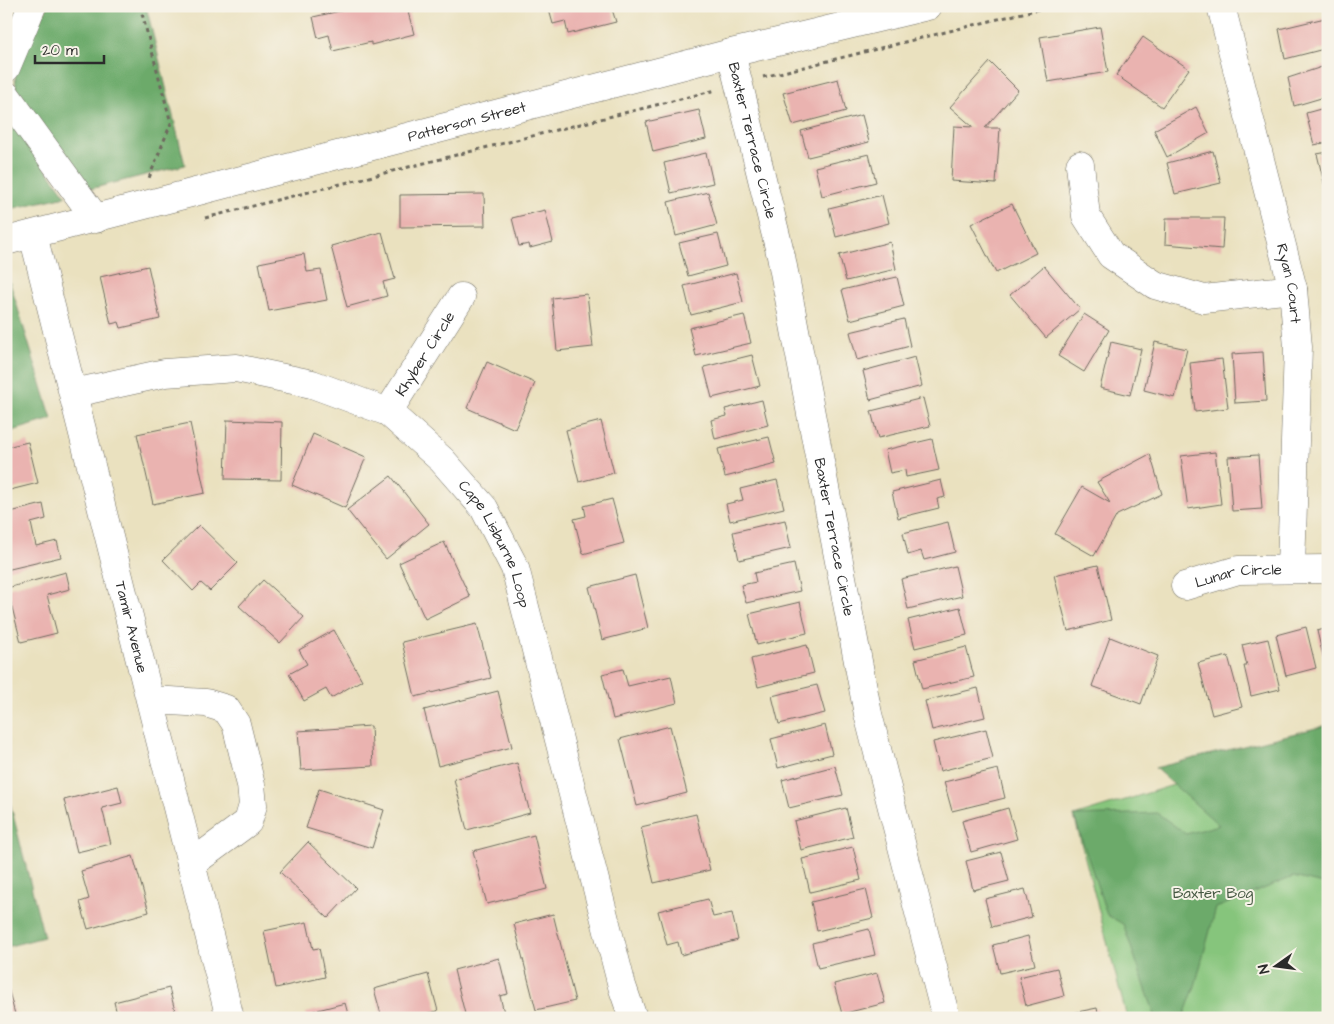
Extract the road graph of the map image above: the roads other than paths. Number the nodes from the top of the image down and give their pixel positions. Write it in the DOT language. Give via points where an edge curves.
graph roads {
  1 [pos="32,6"];
  2 [pos="928,6"];
  3 [pos="1221,6"];
  4 [pos="885,11"];
  5 [pos="731,53"];
  6 [pos="6,68"];
  7 [pos="6,95"];
  8 [pos="1080,165"];
  9 [pos="96,219"];
  10 [pos="33,235"];
  11 [pos="6,241"];
  12 [pos="1293,289"];
  13 [pos="461,296"];
  14 [pos="74,393"];
  15 [pos="388,412"];
  16 [pos="1291,568"];
  17 [pos="1328,569"];
  18 [pos="1185,586"];
  19 [pos="151,700"];
  20 [pos="191,864"];
  21 [pos="230,1018"];
  22 [pos="633,1018"];
  23 [pos="946,1018"];
  1 -- 6 [label="street"];
  2 -- 4 [label="street, Patterson Street"];
  3 -- 12 [label="street, Ryan Court"];
  4 -- 5 [label="street, Patterson Street"];
  5 -- 9 [label="street, Patterson Street"];
  5 -- 23 [label="street, Baxter Terrace Circle" via="781,256 868,714"];
  7 -- 9 [label="street"];
  8 -- 12 [label="street" via="1086,216 1111,256 1155,285 1204,300"];
  9 -- 10 [label="street, Patterson Street"];
  10 -- 11 [label="street, Patterson Street"];
  10 -- 14 [label="street, Tamir Avenue"];
  12 -- 16 [label="street, Ryan Court" via="1298,347"];
  13 -- 15 [label="street, Khyber Circle"];
  14 -- 15 [label="street, Cape Lisburne Loop" via="165,373 236,368 312,384"];
  14 -- 19 [label="street, Tamir Avenue"];
  15 -- 22 [label="street, Cape Lisburne Loop" via="442,460 484,508 515,568 622,986"];
  16 -- 17 [label="street, Lunar Circle"];
  16 -- 18 [label="street, Lunar Circle" via="1238,570"];
  19 -- 20 [label="street, Tamir Avenue"];
  19 -- 20 [label="street" via="206,703 226,709 236,724 251,785 253,805 248,822"];
  20 -- 21 [label="street, Tamir Avenue"];
}
